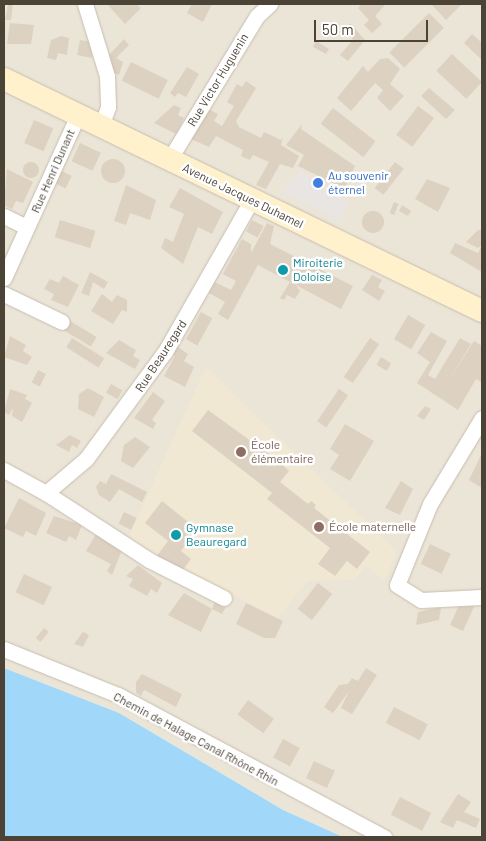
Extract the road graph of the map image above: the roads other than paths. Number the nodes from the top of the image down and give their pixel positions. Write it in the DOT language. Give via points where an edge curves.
graph roads {
  1 [pos="85,4"];
  2 [pos="270,4"];
  3 [pos="4,79"];
  4 [pos="78,115"];
  5 [pos="101,126"];
  6 [pos="169,160"];
  7 [pos="251,200"];
  8 [pos="4,216"];
  9 [pos="27,227"];
  10 [pos="4,278"];
  11 [pos="4,294"];
  12 [pos="482,311"];
  13 [pos="62,322"];
  14 [pos="482,418"];
  15 [pos="4,470"];
  16 [pos="46,493"];
  17 [pos="482,597"];
  18 [pos="224,598"];
  19 [pos="4,649"];
  20 [pos="384,837"];
  1 -- 5 [label="street" via="107,76 108,107"];
  2 -- 6 [label="street, Rue Victor Huguenin" via="257,16"];
  3 -- 4 [label="main road, Avenue Jacques Duhamel"];
  4 -- 5 [label="main road, Avenue Jacques Duhamel"];
  4 -- 9 [label="street, Rue Henri Dunant"];
  5 -- 6 [label="main road, Avenue Jacques Duhamel"];
  6 -- 7 [label="main road, Avenue Jacques Duhamel"];
  7 -- 12 [label="main road, Avenue Jacques Duhamel"];
  7 -- 16 [label="street, Rue Beauregard" via="208,282 123,413 73,472"];
  8 -- 9 [label="street, Rue Henri Dunant"];
  9 -- 10 [label="street, Rue Henri Dunant"];
  11 -- 13 [label="street"];
  14 -- 17 [label="street" via="430,504 397,585 421,600"];
  15 -- 16 [label="street"];
  16 -- 18 [label="street" via="149,560"];
  19 -- 20 [label="street, Chemin de Halage Canal Rhône Rhin" via="118,696"];
}
